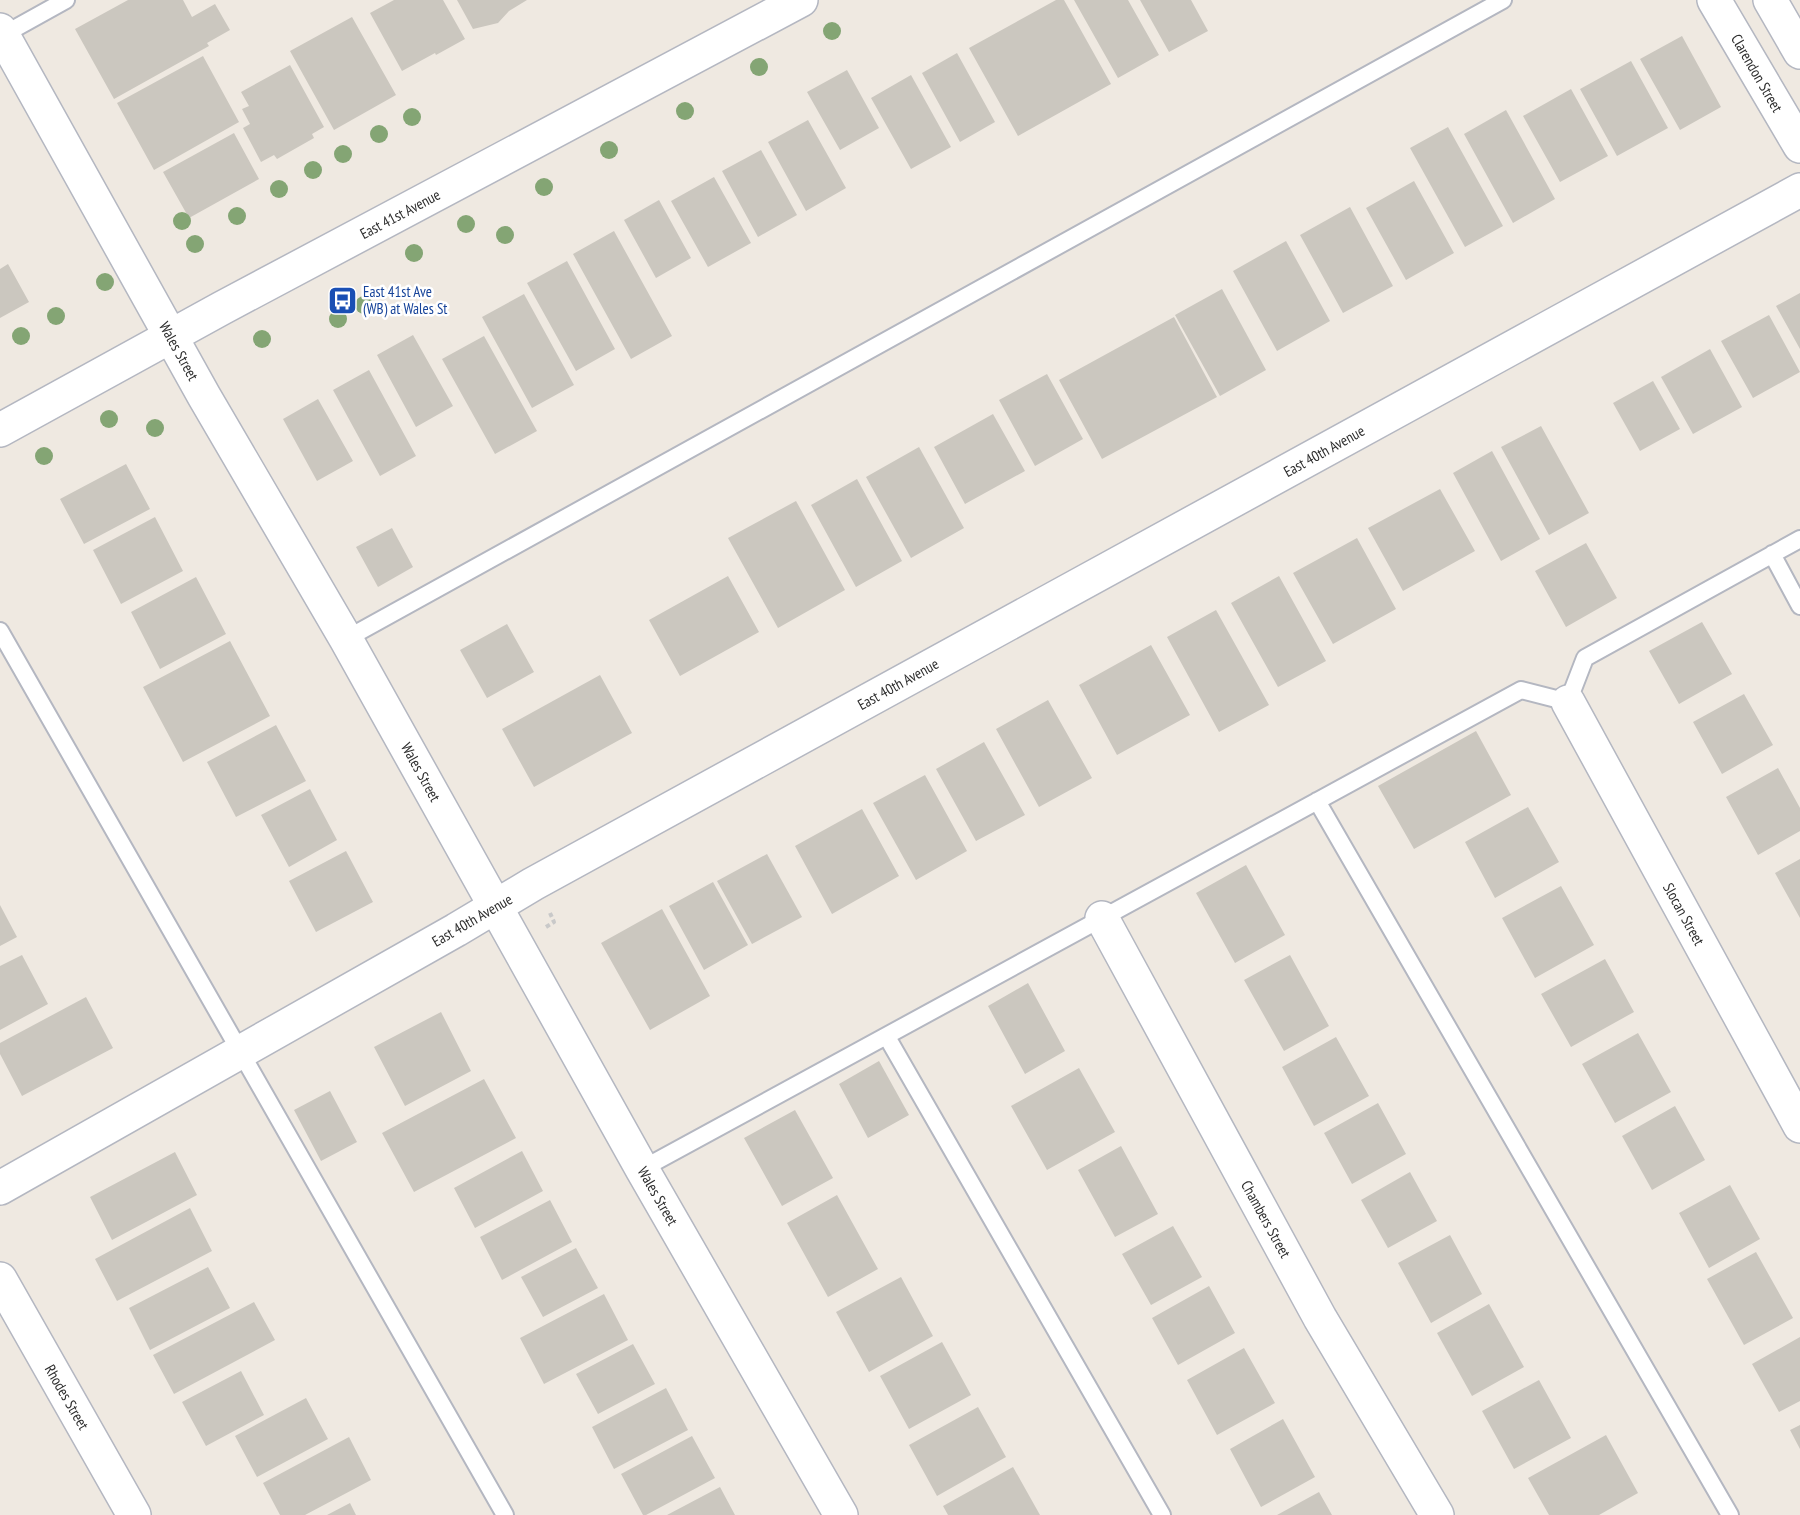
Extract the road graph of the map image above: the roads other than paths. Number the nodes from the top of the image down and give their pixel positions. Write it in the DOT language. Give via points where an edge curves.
graph roads {
  1 [pos="66,0"];
  2 [pos="801,0"];
  3 [pos="1503,0"];
  4 [pos="1714,0"];
  5 [pos="1770,0"];
  6 [pos="2,32"];
  7 [pos="1800,52"];
  8 [pos="1800,146"];
  9 [pos="1800,190"];
  10 [pos="170,336"];
  11 [pos="0,430"];
  12 [pos="1800,539"];
  13 [pos="1772,554"];
  14 [pos="1800,606"];
  15 [pos="0,631"];
  16 [pos="346,639"];
  17 [pos="1568,702"];
  18 [pos="1317,801"];
  19 [pos="496,906"];
  20 [pos="1102,918"];
  21 [pos="887,1037"];
  22 [pos="240,1052"];
  23 [pos="1800,1126"];
  24 [pos="642,1169"];
  25 [pos="0,1188"];
  26 [pos="0,1279"];
  27 [pos="134,1515"];
  28 [pos="505,1515"];
  29 [pos="841,1515"];
  30 [pos="1162,1515"];
  31 [pos="1437,1515"];
  32 [pos="1730,1515"];
  1 -- 6 [label="lane"];
  2 -- 10 [label="street, East 41st Avenue"];
  3 -- 16 [label="lane"];
  4 -- 8 [label="street, Clarendon Street"];
  5 -- 7 [label="street"];
  6 -- 10 [label="street, Wales Street"];
  9 -- 19 [label="street, East 40th Avenue"];
  10 -- 11 [label="street, East 41st Avenue"];
  10 -- 16 [label="street, Wales Street"];
  12 -- 13 [label="lane"];
  13 -- 14 [label="lane"];
  13 -- 17 [label="lane" via="1584,658"];
  15 -- 22 [label="lane"];
  16 -- 19 [label="street, Wales Street"];
  17 -- 18 [label="lane" via="1521,690"];
  17 -- 23 [label="street, Slocan Street"];
  18 -- 20 [label="lane"];
  18 -- 32 [label="lane"];
  19 -- 22 [label="street, East 40th Avenue"];
  19 -- 24 [label="street, Wales Street"];
  20 -- 21 [label="lane"];
  20 -- 31 [label="street, Chambers Street" via="1320,1318"];
  21 -- 24 [label="lane"];
  21 -- 30 [label="lane"];
  22 -- 25 [label="street, East 40th Avenue"];
  22 -- 28 [label="lane"];
  24 -- 29 [label="street, Wales Street"];
  26 -- 27 [label="street, Rhodes Street"];
}
